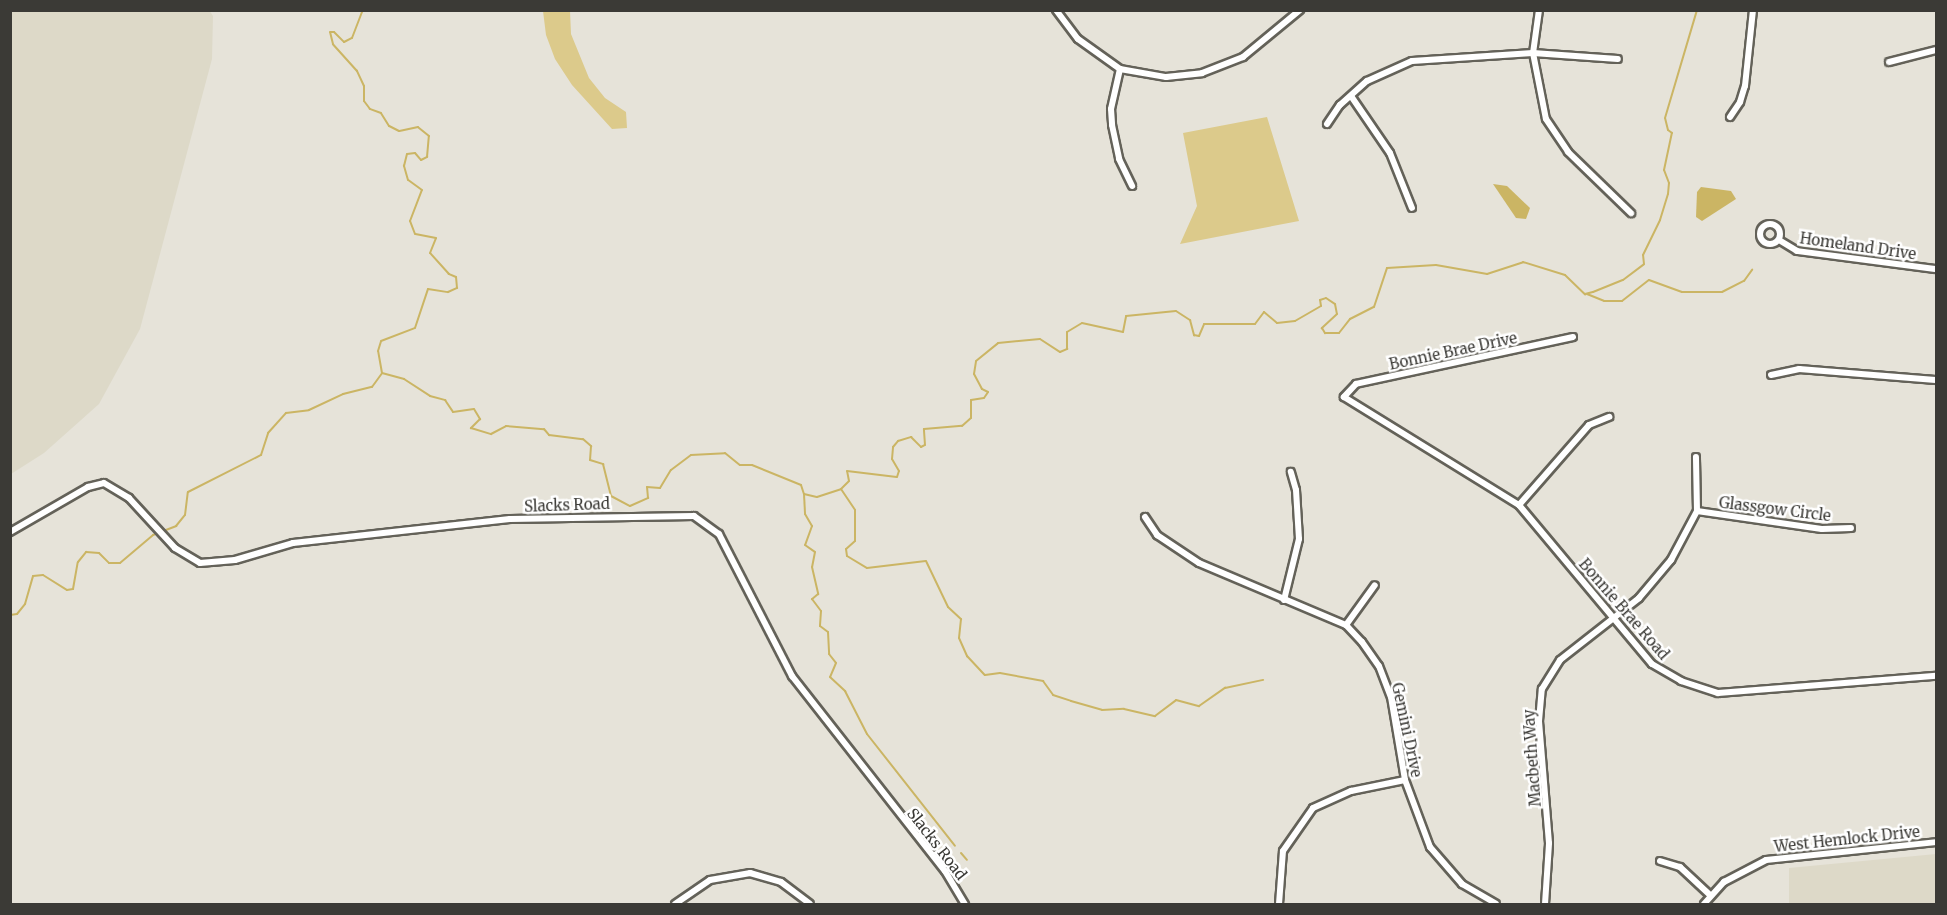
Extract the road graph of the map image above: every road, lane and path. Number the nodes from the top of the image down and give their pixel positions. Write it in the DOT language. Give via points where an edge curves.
graph roads {
  1 [pos="1056,10"];
  2 [pos="1300,10"];
  3 [pos="1539,10"];
  4 [pos="1752,10"];
  5 [pos="1936,50"];
  6 [pos="1533,53"];
  7 [pos="1618,59"];
  8 [pos="1889,62"];
  9 [pos="1120,69"];
  10 [pos="1351,96"];
  11 [pos="1730,117"];
  12 [pos="1327,124"];
  13 [pos="1132,186"];
  14 [pos="1412,208"];
  15 [pos="1631,213"];
  16 [pos="1779,240"];
  17 [pos="1936,269"];
  18 [pos="1573,337"];
  19 [pos="1771,375"];
  20 [pos="1936,380"];
  21 [pos="1344,397"];
  22 [pos="1609,417"];
  23 [pos="1696,457"];
  24 [pos="1291,472"];
  25 [pos="1519,505"];
  26 [pos="1697,511"];
  27 [pos="1145,517"];
  28 [pos="1851,528"];
  29 [pos="10,532"];
  30 [pos="1375,585"];
  31 [pos="1284,600"];
  32 [pos="1614,616"];
  33 [pos="1346,626"];
  34 [pos="1936,676"];
  35 [pos="1405,780"];
  36 [pos="1936,842"];
  37 [pos="1660,861"];
  38 [pos="1710,895"];
  39 [pos="675,904"];
  40 [pos="810,904"];
  41 [pos="965,904"];
  42 [pos="1280,904"];
  43 [pos="1496,904"];
  44 [pos="1545,904"];
  45 [pos="1704,904"];
  1 -- 9 [label="street" via="1078,39"];
  2 -- 9 [label="street" via="1243,57 1219,68 1166,77"];
  3 -- 6 [label="street"];
  4 -- 11 [label="street" via="1745,86"];
  5 -- 8 [label="street"];
  6 -- 7 [label="street"];
  6 -- 10 [label="street" via="1412,61 1367,81"];
  6 -- 15 [label="street" via="1539,101 1555,136"];
  9 -- 13 [label="street" via="1111,109 1112,125 1119,159"];
  10 -- 12 [label="street"];
  10 -- 14 [label="street" via="1390,153"];
  16 -- 17 [label="street, Homeland Drive" via="1797,251"];
  18 -- 21 [label="street, Bonnie Brae Drive" via="1356,384"];
  19 -- 20 [label="street" via="1798,369"];
  21 -- 25 [label="street, Bonnie Brae Road"];
  22 -- 25 [label="street" via="1589,425"];
  23 -- 26 [label="street, Macbeth Way"];
  24 -- 31 [label="street" via="1299,538"];
  25 -- 32 [label="street, Bonnie Brae Road"];
  26 -- 28 [label="street, Glassgow Circle" via="1822,529"];
  26 -- 32 [label="street, Macbeth Way" via="1684,540 1658,578"];
  27 -- 31 [label="street, Gemini Drive" via="1157,535 1198,563"];
  29 -- 41 [label="street, Slacks Road" via="96,483 117,489 190,560 216,564 293,543 510,519 694,516 719,534 792,676 945,871"];
  30 -- 33 [label="street"];
  31 -- 33 [label="street, Gemini Drive"];
  32 -- 34 [label="street, Bonnie Brae Road" via="1657,668 1718,693"];
  32 -- 44 [label="street, Macbeth Way" via="1560,660 1542,689 1539,721 1549,843"];
  33 -- 35 [label="street, Gemini Drive" via="1379,666 1391,697"];
  35 -- 42 [label="street" via="1352,791 1313,808 1283,851"];
  35 -- 43 [label="street, Gemini Drive" via="1430,848 1462,884"];
  36 -- 38 [label="street, West Hemlock Drive" via="1766,860 1724,882"];
  37 -- 38 [label="street" via="1680,867"];
  38 -- 45 [label="street, West Hemlock Drive"];
  39 -- 40 [label="street" via="710,880 750,873 781,882"];
}
